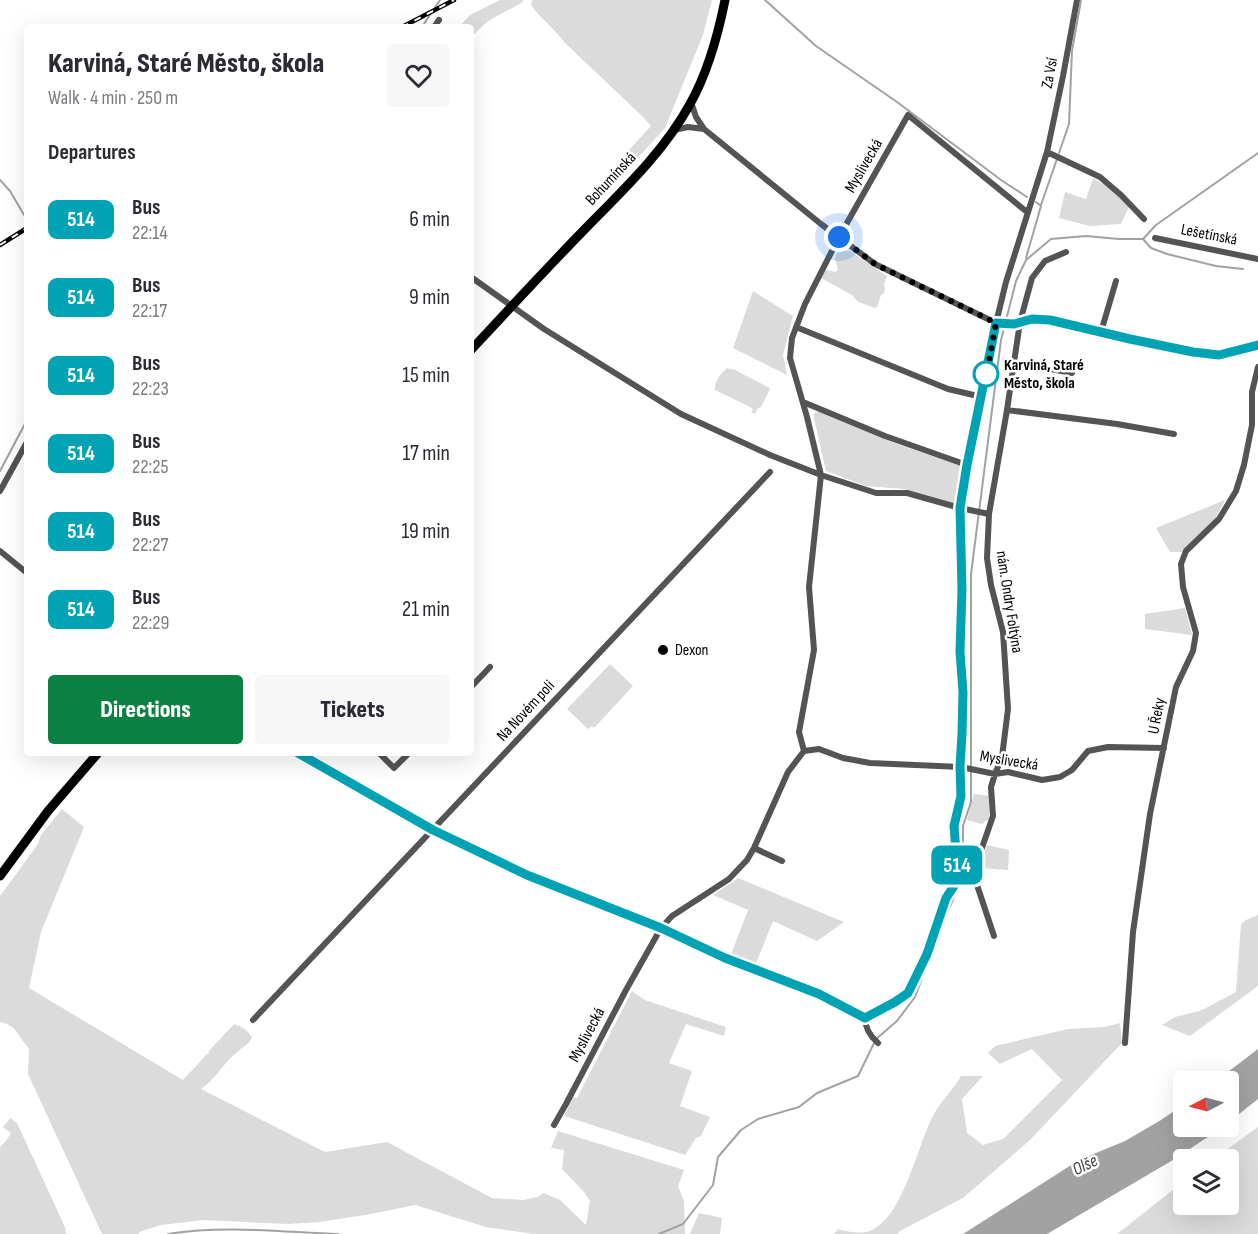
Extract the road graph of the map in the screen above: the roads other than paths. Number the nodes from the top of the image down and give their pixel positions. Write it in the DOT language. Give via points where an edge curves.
graph roads {
  1 [pos="725,0"];
  2 [pos="1077,0"];
  3 [pos="439,20"];
  4 [pos="436,24"];
  5 [pos="691,102"];
  6 [pos="704,129"];
  7 [pos="674,130"];
  8 [pos="1047,152"];
  9 [pos="1027,212"];
  10 [pos="1144,219"];
  11 [pos="839,237"];
  12 [pos="1155,238"];
  13 [pos="1066,252"];
  14 [pos="1258,259"];
  15 [pos="474,279"];
  16 [pos="1116,281"];
  17 [pos="512,306"];
  18 [pos="1020,322"];
  19 [pos="996,323"];
  20 [pos="796,327"];
  21 [pos="1101,332"];
  22 [pos="1258,345"];
  23 [pos="474,347"];
  24 [pos="1014,362"];
  25 [pos="1258,367"];
  26 [pos="1072,373"];
  27 [pos="982,397"];
  28 [pos="803,402"];
  29 [pos="1007,410"];
  30 [pos="1255,417"];
  31 [pos="1174,434"];
  32 [pos="24,447"];
  33 [pos="967,465"];
  34 [pos="770,472"];
  35 [pos="821,475"];
  36 [pos="0,491"];
  37 [pos="960,508"];
  38 [pos="983,513"];
  39 [pos="0,551"];
  40 [pos="24,571"];
  41 [pos="490,667"];
  42 [pos="474,684"];
  43 [pos="1164,748"];
  44 [pos="804,751"];
  45 [pos="95,756"];
  46 [pos="303,756"];
  47 [pos="382,756"];
  48 [pos="406,756"];
  49 [pos="967,768"];
  50 [pos="995,774"];
  51 [pos="433,830"];
  52 [pos="754,848"];
  53 [pos="782,861"];
  54 [pos="0,876"];
  55 [pos="661,928"];
  56 [pos="994,936"];
  57 [pos="865,1018"];
  58 [pos="253,1020"];
  59 [pos="875,1040"];
  60 [pos="1125,1043"];
  61 [pos="554,1125"];
  1 -- 5 [label="main road, Bohumínská" via="711,54"];
  2 -- 8 [label="street, Za Vsí"];
  3 -- 4 [label="street"];
  5 -- 6 [label="street"];
  5 -- 7 [label="main road, Bohumínská"];
  6 -- 7 [label="street"];
  6 -- 11 [label="street"];
  7 -- 17 [label="main road, Bohumínská"];
  8 -- 9 [label="street, Za Vsí"];
  8 -- 10 [label="street" via="1100,177"];
  9 -- 11 [label="street, Myslivecká" via="908,115"];
  9 -- 19 [label="street"];
  11 -- 19 [label="street" via="875,264"];
  11 -- 20 [label="street, Myslivecká"];
  12 -- 14 [label="street, Lešetínská"];
  13 -- 18 [label="street, nám. Ondry Foltýna" via="1045,261 1032,278"];
  15 -- 17 [label="street"];
  16 -- 21 [label="street"];
  17 -- 23 [label="main road, Bohumínská"];
  17 -- 35 [label="street" via="681,414"];
  18 -- 19 [label="street"];
  18 -- 21 [label="street" via="1050,320"];
  18 -- 24 [label="street, nám. Ondry Foltýna"];
  19 -- 27 [label="street"];
  20 -- 27 [label="street" via="948,389"];
  20 -- 28 [label="street, Myslivecká" via="790,358"];
  21 -- 22 [label="street" via="1219,355"];
  24 -- 26 [label="street"];
  24 -- 29 [label="street, nám. Ondry Foltýna"];
  25 -- 30 [label="street, U Řeky" via="1252,392"];
  27 -- 33 [label="street"];
  28 -- 33 [label="street"];
  28 -- 35 [label="street, Myslivecká"];
  29 -- 31 [label="street"];
  29 -- 38 [label="street, nám. Ondry Foltýna"];
  30 -- 43 [label="street, U Řeky" via="1236,491 1219,519 1186,552 1181,564 1196,633 1193,651 1176,687"];
  32 -- 36 [label="street"];
  33 -- 37 [label="street"];
  34 -- 51 [label="street, Na Novém poli"];
  35 -- 37 [label="street" via="876,494 907,493"];
  35 -- 44 [label="street, Myslivecká" via="809,587 814,650 799,732"];
  37 -- 38 [label="street"];
  37 -- 49 [label="street" via="960,652"];
  38 -- 50 [label="street, nám. Ondry Foltýna" via="991,585 1003,632 1008,709 1002,757"];
  39 -- 40 [label="street"];
  41 -- 42 [label="street"];
  43 -- 50 [label="street, Myslivecká" via="1108,747 1088,751 1072,770 1041,780 1008,772"];
  43 -- 60 [label="street, U Řeky" via="1133,932"];
  44 -- 49 [label="street, Myslivecká" via="819,749 870,763"];
  44 -- 52 [label="street, Myslivecká" via="788,772"];
  45 -- 54 [label="main road"];
  46 -- 51 [label="street"];
  47 -- 48 [label="street" via="394,768"];
  49 -- 50 [label="street, Myslivecká"];
  49 -- 57 [label="street" via="954,826 954,886 946,898 927,954 908,993"];
  50 -- 56 [label="street, nám. Ondry Foltýna" via="993,816 976,865 975,882"];
  51 -- 55 [label="street" via="527,875"];
  51 -- 58 [label="street, Na Novém poli"];
  52 -- 53 [label="street"];
  52 -- 55 [label="street, Myslivecká" via="729,879 672,916"];
  55 -- 57 [label="street" via="725,958 819,994"];
  55 -- 61 [label="street, Myslivecká"];
  57 -- 59 [label="street" via="865,1026"];
}
